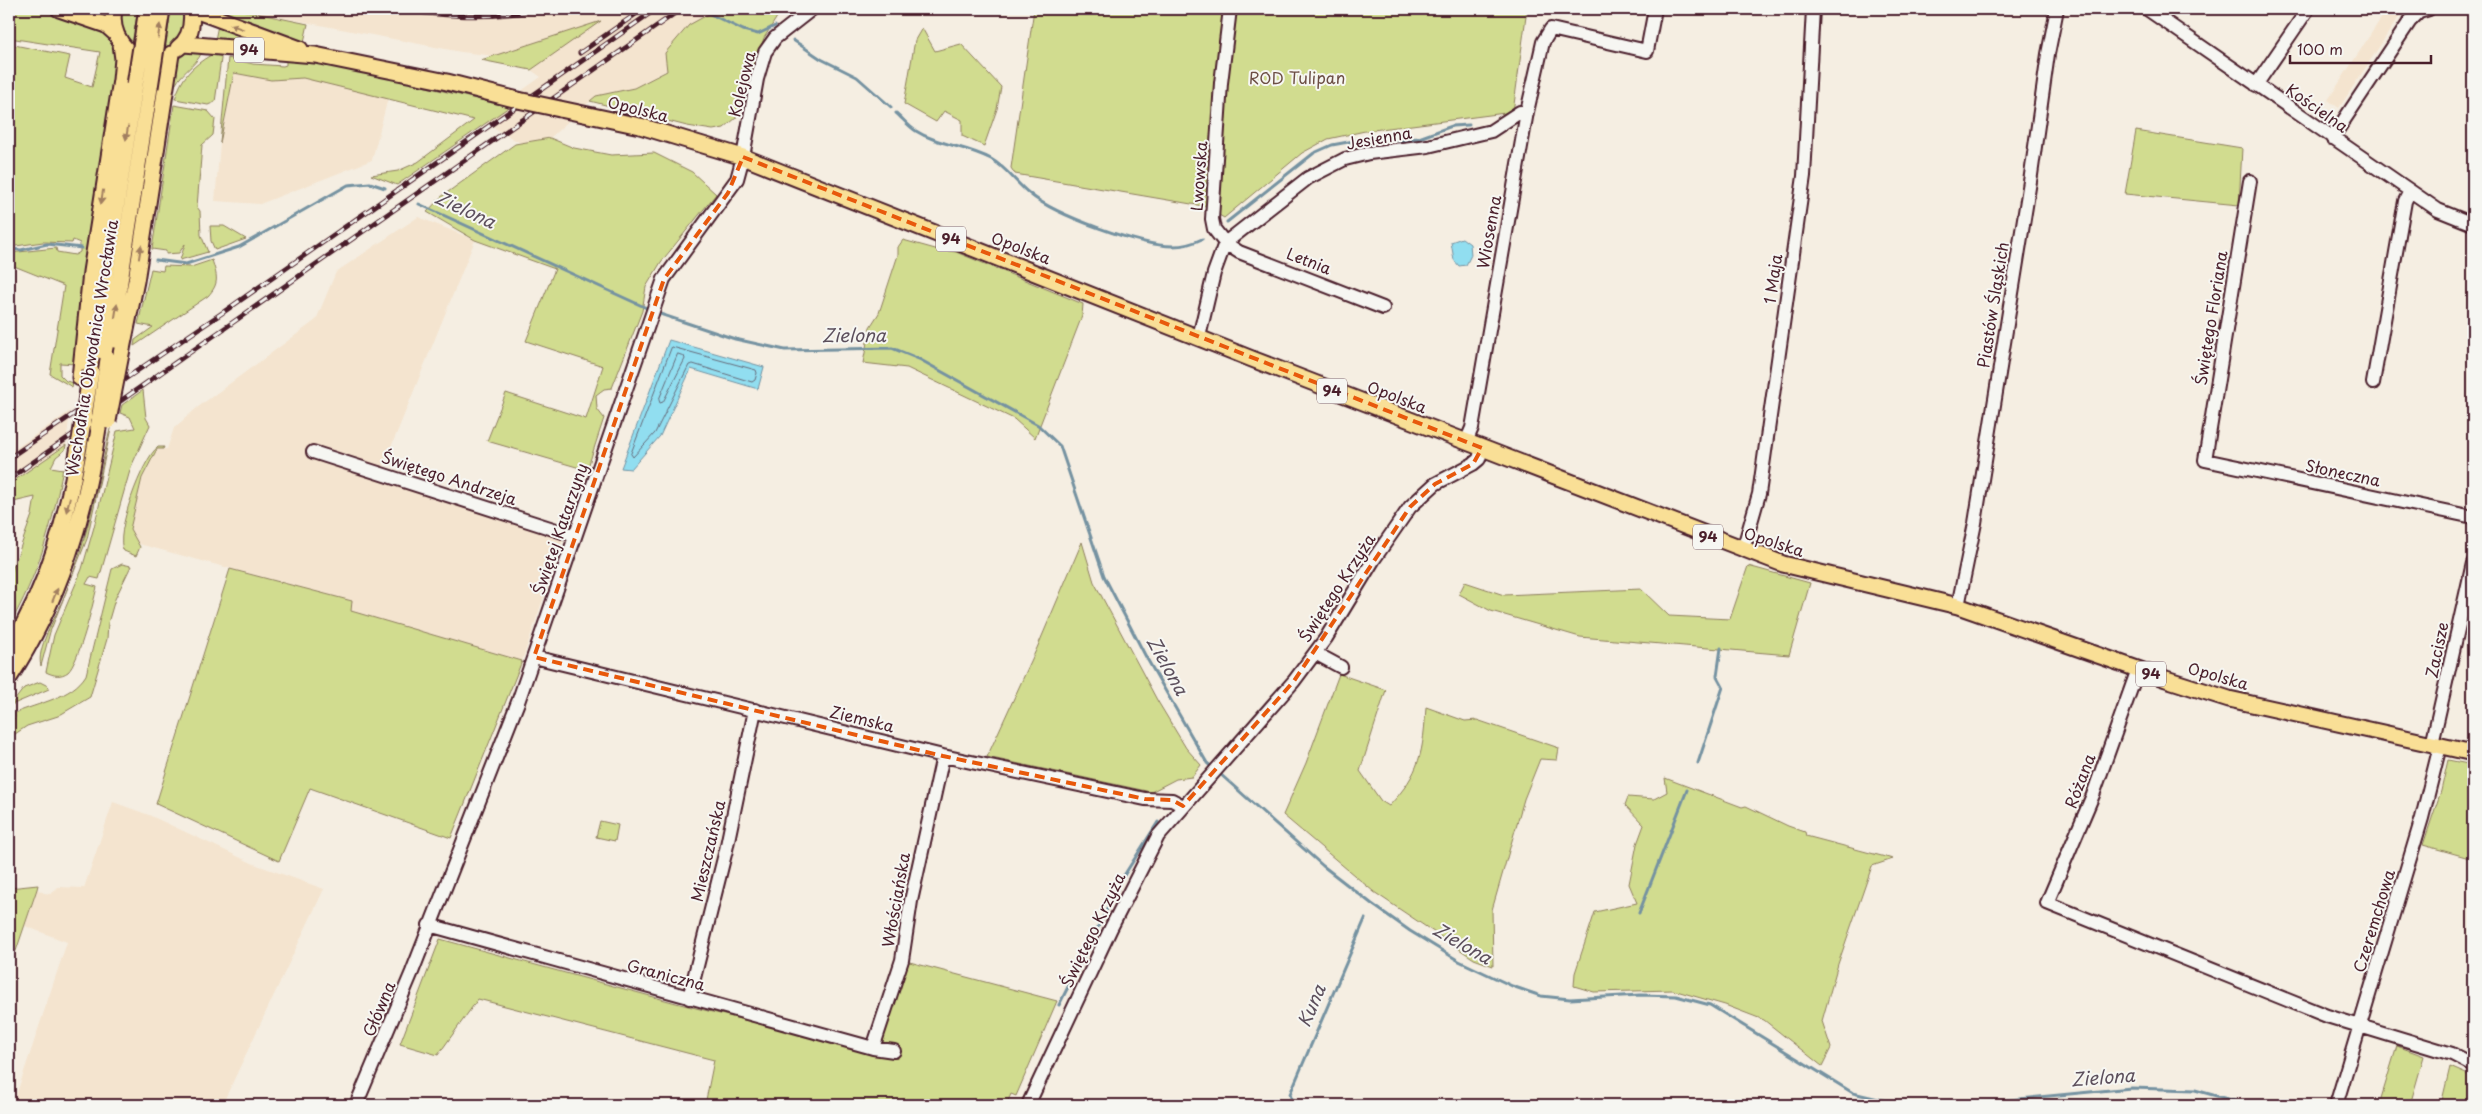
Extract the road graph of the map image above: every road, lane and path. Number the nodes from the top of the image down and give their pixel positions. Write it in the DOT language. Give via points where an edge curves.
graph roads {
  1 [pos="59,9"];
  2 [pos="114,9"];
  3 [pos="147,9"];
  4 [pos="162,9"];
  5 [pos="192,9"];
  6 [pos="812,9"];
  7 [pos="1230,9"];
  8 [pos="1655,9"];
  9 [pos="1813,9"];
  10 [pos="2057,9"];
  11 [pos="2147,9"];
  12 [pos="2308,9"];
  13 [pos="2429,9"];
  14 [pos="118,39"];
  15 [pos="184,44"];
  16 [pos="171,54"];
  17 [pos="315,55"];
  18 [pos="2256,84"];
  19 [pos="1527,112"];
  20 [pos="2332,138"];
  21 [pos="743,157"];
  22 [pos="2250,181"];
  23 [pos="2410,191"];
  24 [pos="2473,224"];
  25 [pos="1225,243"];
  26 [pos="1383,308"];
  27 [pos="1199,338"];
  28 [pos="85,374"];
  29 [pos="2373,383"];
  30 [pos="103,424"];
  31 [pos="1466,442"];
  32 [pos="1482,448"];
  33 [pos="313,452"];
  34 [pos="2205,460"];
  35 [pos="2473,517"];
  36 [pos="575,536"];
  37 [pos="1743,550"];
  38 [pos="2473,563"];
  39 [pos="1958,606"];
  40 [pos="9,650"];
  41 [pos="1315,653"];
  42 [pos="534,657"];
  43 [pos="1341,667"];
  44 [pos="2138,669"];
  45 [pos="9,678"];
  46 [pos="756,710"];
  47 [pos="2436,745"];
  48 [pos="2473,753"];
  49 [pos="943,756"];
  50 [pos="1184,806"];
  51 [pos="429,925"];
  52 [pos="689,998"];
  53 [pos="2360,1027"];
  54 [pos="873,1048"];
  55 [pos="894,1051"];
  56 [pos="2473,1065"];
  57 [pos="356,1105"];
  58 [pos="1028,1105"];
  59 [pos="2336,1105"];
  1 -- 14 [label="main road" via="106,24"];
  2 -- 14 [label="main road" via="112,19"];
  3 -- 28 [label="main road, Wschodnia Obwodnica Wrocławia, one-way, bridge"];
  30 -- 4 [label="main road, Wschodnia Obwodnica Wrocławia, one-way, bridge" via="108,359"];
  5 -- 15 [label="main road, 94" via="190,33"];
  17 -- 5 [label="main road, Opolska / 94, one-way"];
  6 -- 21 [label="street, Kolejowa" via="775,38 765,52"];
  7 -- 25 [label="street, Lwowska" via="1221,83 1212,219 1214,229"];
  8 -- 19 [label="street, Wiosenna" via="1647,51 1551,29 1543,42"];
  9 -- 37 [label="street, 1 Maja" via="1804,176 1759,494"];
  10 -- 39 [label="street, Piastów Śląskich" via="1975,523"];
  11 -- 18 [label="street, Kościelna"];
  12 -- 18 [label="street"];
  13 -- 20 [label="street" via="2410,21"];
  14 -- 16 [label="main road" via="128,50 144,58"];
  14 -- 28 [label="main road, one-way" via="123,59 121,80 91,272"];
  15 -- 16 [label="main road"];
  15 -- 17 [label="main road, Opolska / 94"];
  30 -- 16 [label="main road, one-way, bridge" via="136,281"];
  17 -- 21 [label="main road, Opolska / 94, bridge" via="640,126"];
  18 -- 20 [label="street, Kościelna"];
  19 -- 25 [label="street, Jesienna" via="1520,112 1491,132 1428,146 1369,153 1328,166 1273,203"];
  19 -- 31 [label="street, Wiosenna" via="1472,428"];
  20 -- 23 [label="street, Kościelna"];
  21 -- 27 [label="main road, Opolska / 94"];
  21 -- 36 [label="street, Świętej Katarzyny" via="737,179 669,270 658,294"];
  22 -- 34 [label="street, Świętego Floriana"];
  23 -- 24 [label="street, Kościelna" via="2438,210"];
  23 -- 29 [label="street" via="2405,201"];
  25 -- 26 [label="street, Letnia" via="1239,252"];
  25 -- 27 [label="street" via="1214,273"];
  27 -- 31 [label="main road, Opolska / 94"];
  28 -- 40 [label="main road, Wschodnia Obwodnica Wrocławia, one-way, bridge" via="84,419 72,493 53,557 31,612"];
  45 -- 30 [label="main road, Wschodnia Obwodnica Wrocławia, one-way" via="43,620 62,577 77,531"];
  31 -- 32 [label="main road, Opolska / 94"];
  32 -- 37 [label="main road, Opolska / 94"];
  32 -- 41 [label="street, Świętego Krzyża" via="1479,459 1473,464 1435,484 1410,507"];
  33 -- 36 [label="street, Świętego Andrzeja"];
  34 -- 35 [label="street, Słoneczna"];
  36 -- 42 [label="street, Świętej Katarzyny"];
  37 -- 39 [label="main road, Opolska / 94" via="1808,571"];
  38 -- 47 [label="street, Zacisze"];
  39 -- 44 [label="main road, Opolska / 94"];
  41 -- 43 [label="street"];
  41 -- 50 [label="street, Świętego Krzyża"];
  42 -- 46 [label="street, Ziemska"];
  42 -- 51 [label="street, Świętej Katarzyny"];
  44 -- 47 [label="main road, Opolska / 94" via="2229,699"];
  44 -- 53 [label="street, Różana" via="2093,795 2047,903 2269,994"];
  46 -- 49 [label="street, Ziemska"];
  46 -- 52 [label="street, Mieszczańska" via="726,850"];
  47 -- 48 [label="main road, Opolska / 94"];
  47 -- 53 [label="street, Czeremchowa" via="2422,818"];
  49 -- 50 [label="street, Ziemska" via="1145,799 1172,800"];
  49 -- 54 [label="street, Włościańska" via="910,901 902,960"];
  50 -- 58 [label="street, Świętego Krzyża" via="1158,836"];
  51 -- 52 [label="street, Graniczna"];
  51 -- 57 [label="street, Główna"];
  52 -- 54 [label="street, Graniczna"];
  53 -- 56 [label="street" via="2452,1054"];
  53 -- 59 [label="street, Czeremchowa"];
  54 -- 55 [label="street, Graniczna"];
}
